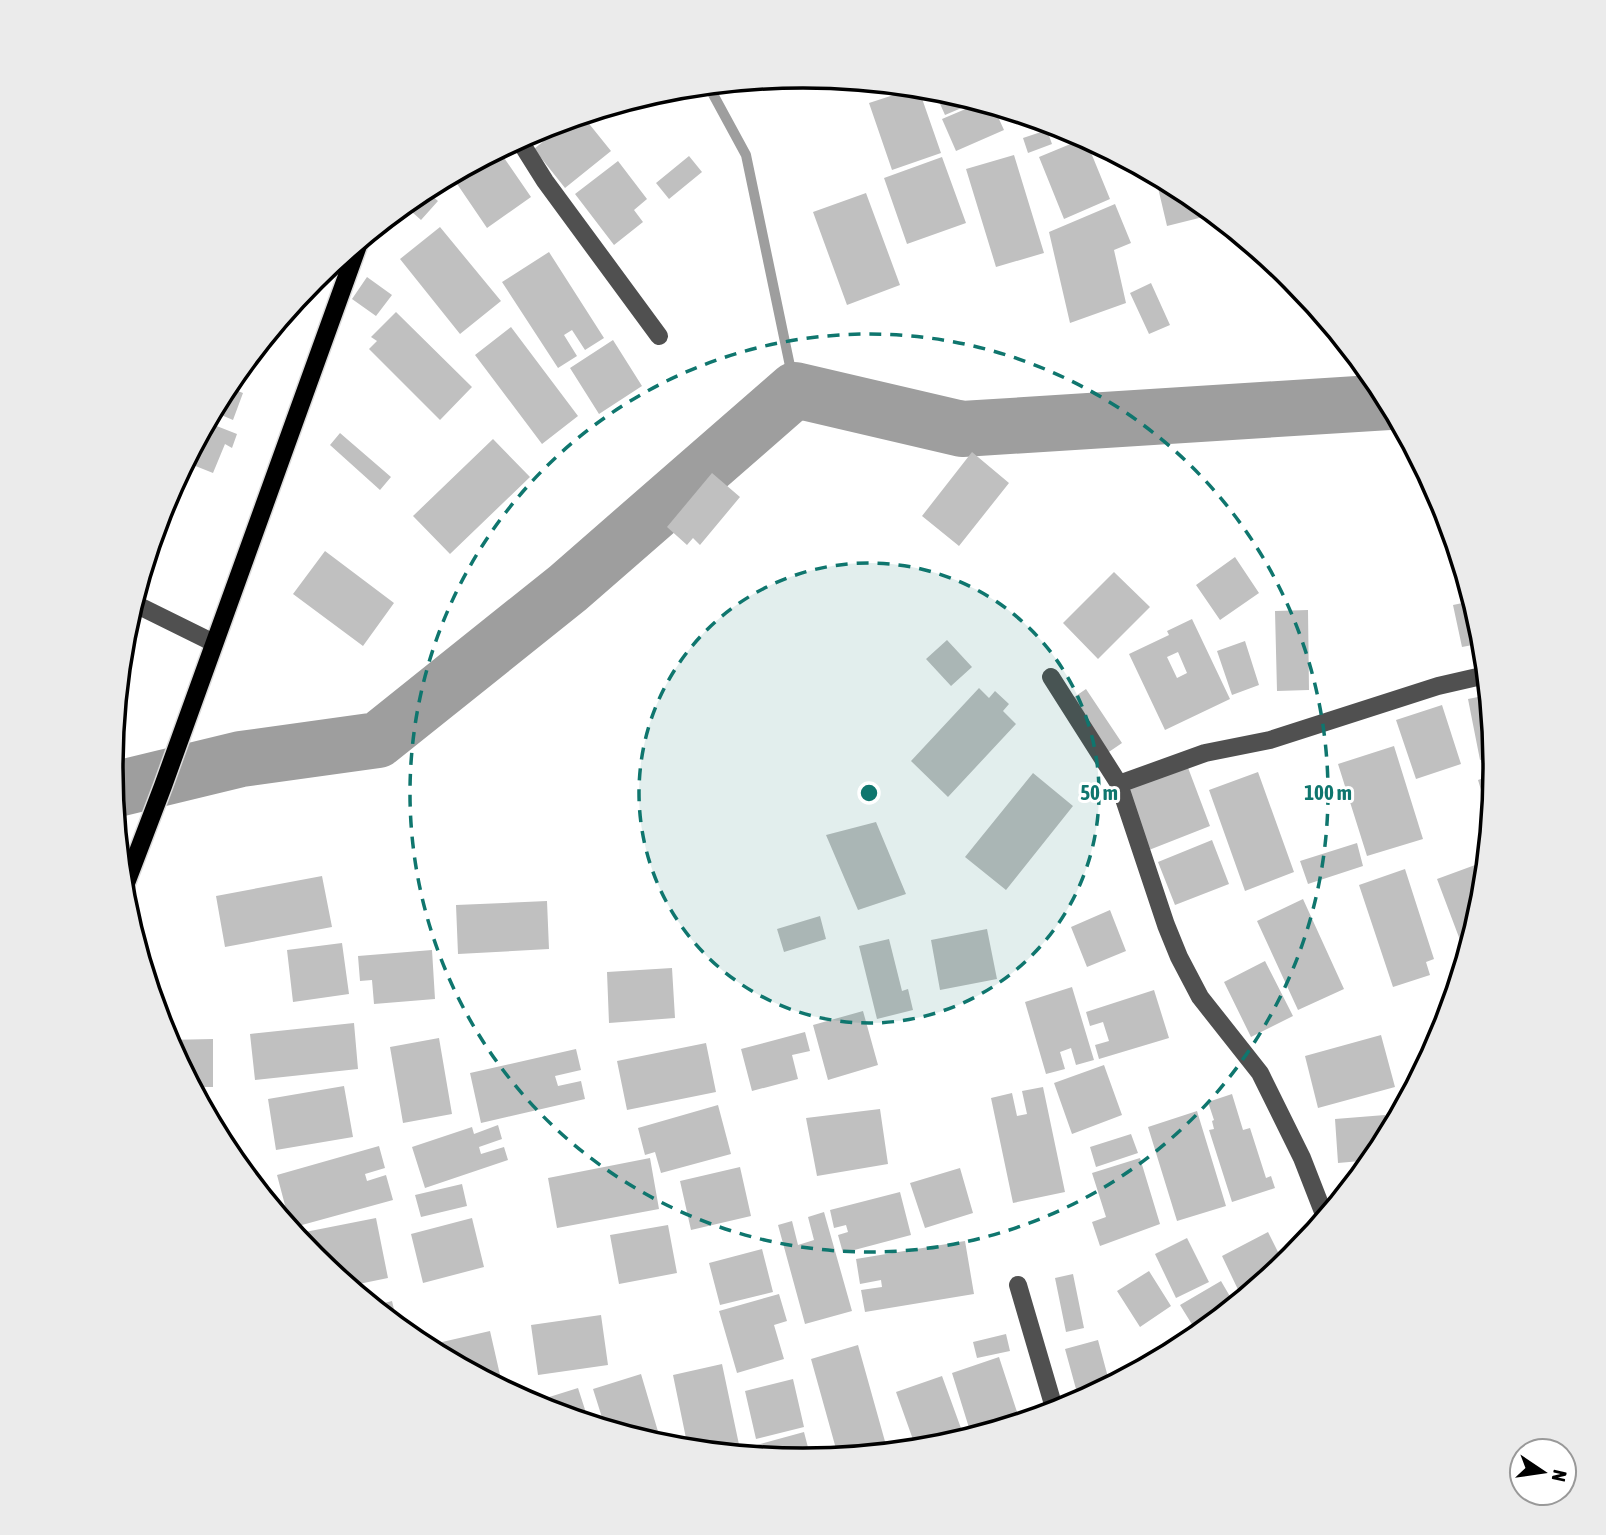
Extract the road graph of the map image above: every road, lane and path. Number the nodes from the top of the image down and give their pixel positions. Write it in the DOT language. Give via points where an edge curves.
graph roads {
  1 [pos="524,148"];
  2 [pos="354,257"];
  3 [pos="659,336"];
  4 [pos="142,608"];
  5 [pos="214,643"];
  6 [pos="1051,677"];
  7 [pos="1477,677"];
  8 [pos="1119,784"];
  9 [pos="131,870"];
  10 [pos="1321,1207"];
  11 [pos="1018,1285"];
  12 [pos="1052,1400"];
  1 -- 3 [label="street"];
  2 -- 5 [label="main road"];
  4 -- 5 [label="street"];
  5 -- 9 [label="main road"];
  6 -- 8 [label="street"];
  7 -- 8 [label="street" via="1270,740 1205,753"];
  8 -- 10 [label="street" via="1179,957 1200,996 1260,1073"];
  11 -- 12 [label="street"];
}
